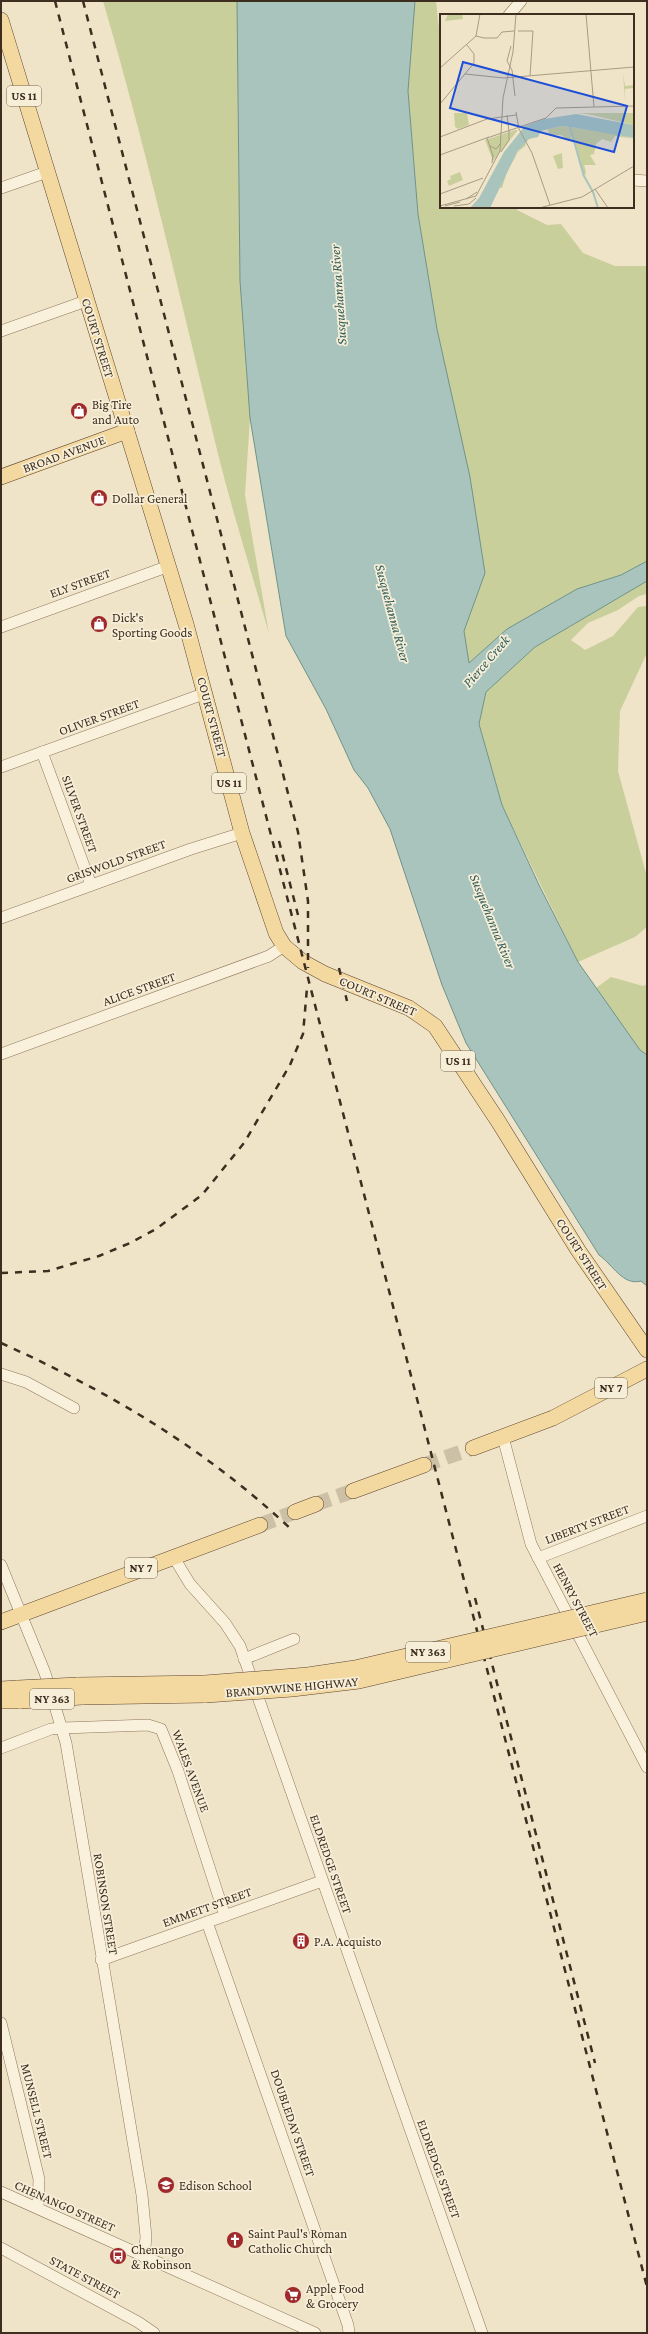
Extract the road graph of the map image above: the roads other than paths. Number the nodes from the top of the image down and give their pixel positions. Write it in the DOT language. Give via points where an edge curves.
graph roads {
  1 [pos="521,1"];
  2 [pos="510,14"];
  3 [pos="1,20"];
  4 [pos="47,172"];
  5 [pos="634,180"];
  6 [pos="647,181"];
  7 [pos="1,188"];
  8 [pos="86,300"];
  9 [pos="1,331"];
  10 [pos="127,431"];
  11 [pos="1,477"];
  12 [pos="169,566"];
  13 [pos="1,627"];
  14 [pos="206,692"];
  15 [pos="42,752"];
  16 [pos="1,767"];
  17 [pos="242,833"];
  18 [pos="91,885"];
  19 [pos="1,918"];
  20 [pos="284,946"];
  21 [pos="1,1054"];
  22 [pos="647,1350"];
  23 [pos="647,1369"];
  24 [pos="1,1374"];
  25 [pos="74,1408"];
  26 [pos="503,1437"];
  27 [pos="474,1448"];
  28 [pos="424,1466"];
  29 [pos="353,1491"];
  30 [pos="316,1504"];
  31 [pos="295,1512"];
  32 [pos="646,1520"];
  33 [pos="260,1525"];
  34 [pos="173,1556"];
  35 [pos="538,1558"];
  36 [pos="1,1564"];
  37 [pos="647,1600"];
  38 [pos="21,1613"];
  39 [pos="647,1613"];
  40 [pos="1,1616"];
  41 [pos="1,1622"];
  42 [pos="294,1639"];
  43 [pos="244,1659"];
  44 [pos="1,1689"];
  45 [pos="205,1689"];
  46 [pos="20,1694"];
  47 [pos="1,1701"];
  48 [pos="63,1728"];
  49 [pos="1,1748"];
  50 [pos="647,1767"];
  51 [pos="322,1881"];
  52 [pos="225,1916"];
  53 [pos="207,1922"];
  54 [pos="101,1960"];
  55 [pos="1,2023"];
  56 [pos="1,2192"];
  57 [pos="38,2207"];
  58 [pos="1,2248"];
  59 [pos="144,2257"];
  60 [pos="154,2333"];
  61 [pos="315,2333"];
  62 [pos="349,2333"];
  63 [pos="482,2333"];
  1 -- 2 [label="street"];
  3 -- 4 [label="main road, COURT STREET / US 11"];
  4 -- 7 [label="street"];
  4 -- 8 [label="main road, COURT STREET / US 11"];
  5 -- 6 [label="street"];
  8 -- 9 [label="street"];
  8 -- 10 [label="main road, COURT STREET / US 11"];
  10 -- 11 [label="main road, BROAD AVENUE"];
  10 -- 12 [label="main road, COURT STREET / US 11"];
  12 -- 13 [label="street, ELY STREET"];
  12 -- 14 [label="main road, COURT STREET / US 11"];
  14 -- 15 [label="street, OLIVER STREET"];
  14 -- 17 [label="main road, COURT STREET / US 11"];
  15 -- 16 [label="street, OLIVER STREET"];
  15 -- 18 [label="street, SILVER STREET"];
  17 -- 18 [label="street, GRISWOLD STREET"];
  17 -- 20 [label="main road, COURT STREET / US 11" via="272,924"];
  18 -- 19 [label="street, GRISWOLD STREET"];
  20 -- 21 [label="street, ALICE STREET" via="269,956"];
  20 -- 22 [label="main road, COURT STREET / US 11" via="315,969 409,1008 435,1026 578,1250"];
  23 -- 26 [label="main road, NY 7" via="553,1418"];
  24 -- 25 [label="street" via="26,1382"];
  26 -- 27 [label="main road, NY 7"];
  26 -- 35 [label="street, HENRY STREET" via="529,1537"];
  28 -- 29 [label="main road"];
  30 -- 31 [label="main road"];
  32 -- 35 [label="street, LIBERTY STREET"];
  33 -- 34 [label="main road, NY 7"];
  34 -- 38 [label="main road, NY 7"];
  34 -- 43 [label="street, ELDREDGE STREET" via="190,1584 233,1633"];
  35 -- 50 [label="street, HENRY STREET"];
  36 -- 38 [label="street, ROBINSON STREET"];
  37 -- 45 [label="main road, BRANDYWINE HIGHWAY / NY 363, bridge" via="355,1668"];
  38 -- 40 [label="main road, NY 7"];
  38 -- 41 [label="main road, NY 7"];
  38 -- 48 [label="street, ROBINSON STREET"];
  39 -- 45 [label="main road, BRANDYWINE HIGHWAY / NY 363, bridge" via="359,1681 292,1689"];
  42 -- 43 [label="street"];
  43 -- 51 [label="street, ELDREDGE STREET"];
  44 -- 46 [label="main road, BRANDYWINE HIGHWAY / NY 363"];
  45 -- 46 [label="main road, BRANDYWINE HIGHWAY / NY 363, bridge"];
  46 -- 47 [label="main road, BRANDYWINE HIGHWAY / NY 363"];
  48 -- 49 [label="street"];
  48 -- 52 [label="street, WALES AVENUE" via="148,1725 161,1730 178,1771"];
  48 -- 54 [label="street, ROBINSON STREET"];
  51 -- 52 [label="street, EMMETT STREET"];
  51 -- 63 [label="street, ELDREDGE STREET"];
  52 -- 53 [label="street, EMMETT STREET"];
  53 -- 54 [label="street, EMMETT STREET"];
  53 -- 62 [label="street, DOUBLEDAY STREET" via="346,2318"];
  54 -- 59 [label="street, ROBINSON STREET" via="142,2195 146,2237"];
  55 -- 57 [label="street, MUNSELL STREET" via="39,2179"];
  56 -- 57 [label="street, CHENANGO STREET"];
  57 -- 59 [label="street, CHENANGO STREET"];
  58 -- 60 [label="street, STATE STREET"];
  59 -- 61 [label="street, CHENANGO STREET"];
}
